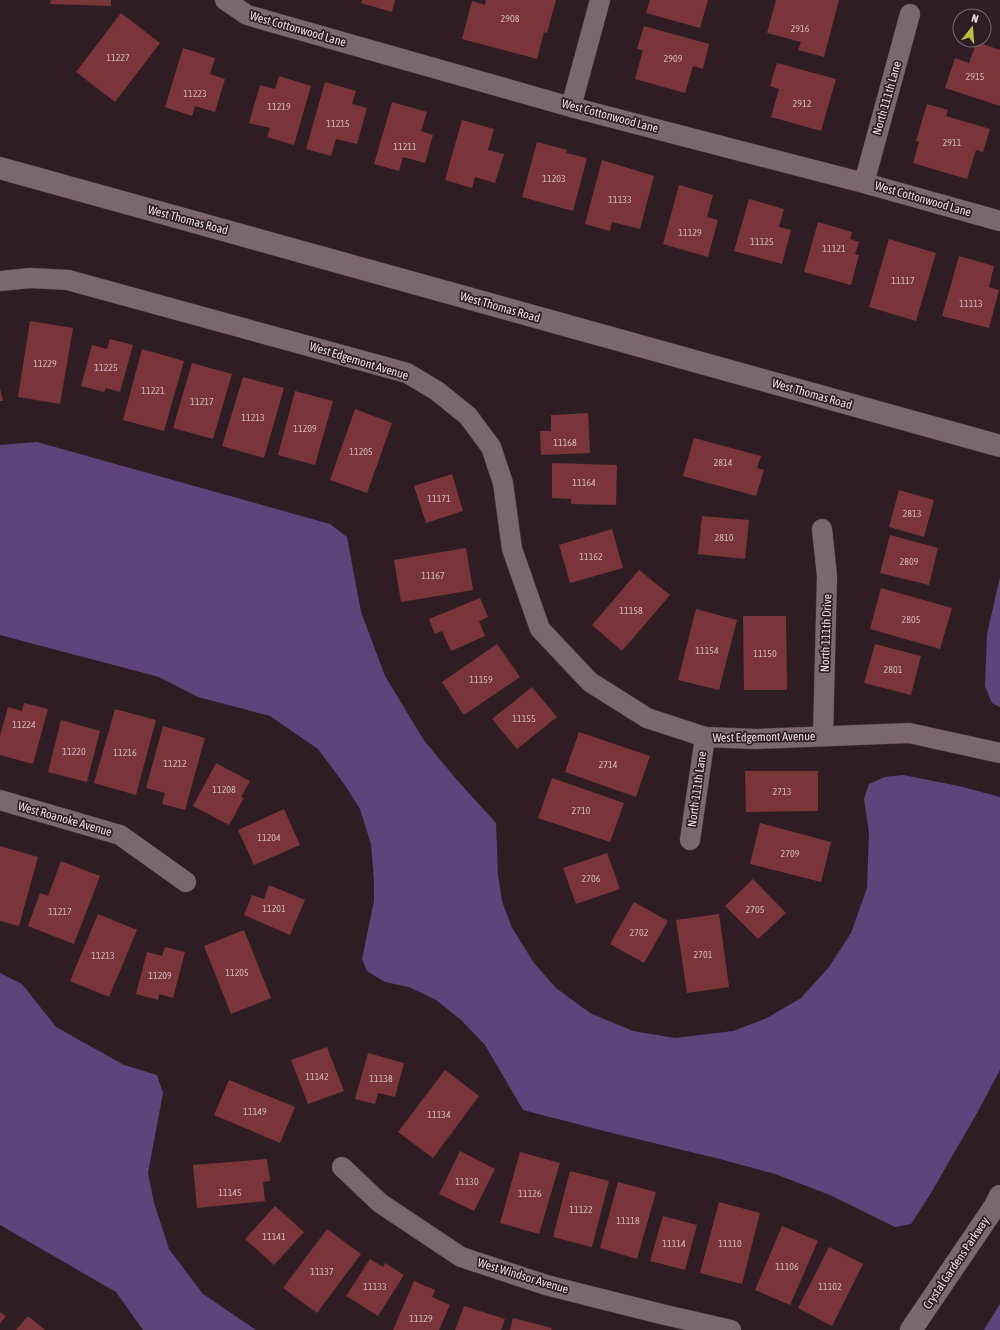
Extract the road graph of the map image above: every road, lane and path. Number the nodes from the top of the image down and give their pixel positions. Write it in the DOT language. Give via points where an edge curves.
graph roads {
  1 [pos="225,0"];
  2 [pos="600,0"];
  3 [pos="910,14"];
  4 [pos="571,106"];
  5 [pos="0,168"];
  6 [pos="864,182"];
  7 [pos="1000,221"];
  8 [pos="0,281"];
  9 [pos="1000,446"];
  10 [pos="822,529"];
  11 [pos="823,736"];
  12 [pos="705,737"];
  13 [pos="1000,753"];
  14 [pos="0,800"];
  15 [pos="690,840"];
  16 [pos="186,882"];
  17 [pos="342,1167"];
  18 [pos="1000,1196"];
  19 [pos="731,1330"];
  20 [pos="911,1330"];
  1 -- 4 [label="street, West Cottonwood Lane" via="247,15"];
  2 -- 4 [label="street"];
  3 -- 6 [label="street, North 111th Lane"];
  4 -- 6 [label="street, West Cottonwood Lane"];
  5 -- 9 [label="main road, West Thomas Road"];
  6 -- 7 [label="street, West Cottonwood Lane"];
  8 -- 12 [label="street, West Edgemont Avenue" via="30,278 68,280 407,373 437,391 468,416 490,447 503,483 512,549 540,629 590,682 647,718"];
  10 -- 11 [label="street, North 111th Drive" via="827,576"];
  11 -- 12 [label="street, West Edgemont Avenue" via="756,739"];
  11 -- 13 [label="street, West Edgemont Avenue" via="909,732"];
  12 -- 15 [label="street, North 111th Lane"];
  14 -- 16 [label="street, West Roanoke Avenue" via="120,835"];
  17 -- 19 [label="street, West Windsor Avenue" via="380,1203 461,1257 546,1285"];
  18 -- 20 [label="main road, Crystal Gardens Parkway"];
}
